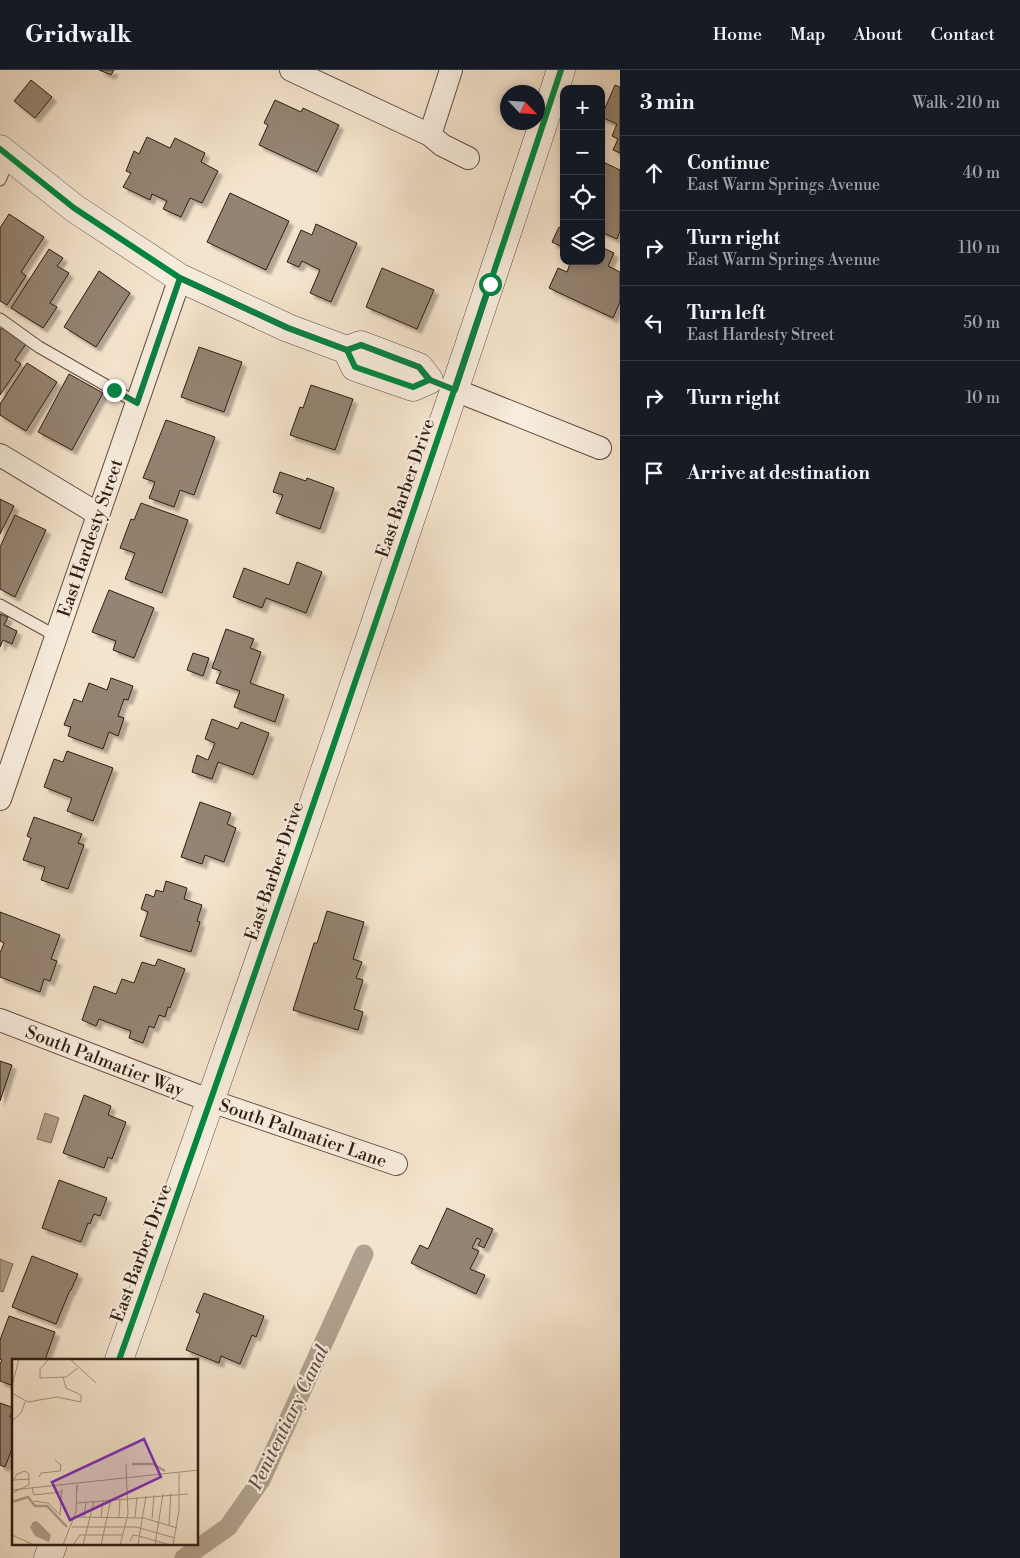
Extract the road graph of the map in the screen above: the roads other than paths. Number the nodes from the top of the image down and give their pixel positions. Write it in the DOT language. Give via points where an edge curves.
graph roads {
  1 [pos="291,70"];
  2 [pos="452,70"];
  3 [pos="561,70"];
  4 [pos="430,135"];
  5 [pos="468,158"];
  6 [pos="3,162"];
  7 [pos="180,278"];
  8 [pos="0,319"];
  9 [pos="455,390"];
  10 [pos="137,403"];
  11 [pos="600,448"];
  12 [pos="0,455"];
  13 [pos="98,514"];
  14 [pos="0,605"];
  15 [pos="56,636"];
  16 [pos="8,750"];
  17 [pos="0,799"];
  18 [pos="0,1020"];
  19 [pos="210,1101"];
  20 [pos="396,1164"];
  21 [pos="118,1359"];
  22 [pos="52,1546"];
  23 [pos="48,1558"];
  1 -- 4 [label="street"];
  2 -- 4 [label="street"];
  3 -- 9 [label="street, East Barber Drive"];
  4 -- 5 [label="street"];
  6 -- 7 [label="street"];
  7 -- 9 [label="street" via="288,328 347,350 355,367 413,387 430,380"];
  7 -- 10 [label="street, East Hardesty Street"];
  8 -- 10 [label="lane" via="39,347"];
  9 -- 11 [label="street"];
  9 -- 19 [label="street, East Barber Drive"];
  10 -- 13 [label="street, East Hardesty Street"];
  12 -- 13 [label="street"];
  13 -- 15 [label="street, East Hardesty Street"];
  14 -- 15 [label="lane"];
  15 -- 16 [label="street, East Hardesty Street"];
  16 -- 17 [label="street, East Hardesty Street"];
  18 -- 19 [label="street, South Palmatier Way"];
  19 -- 20 [label="street, South Palmatier Lane"];
  19 -- 21 [label="street, East Barber Drive"];
  22 -- 23 [label="street"];
}
